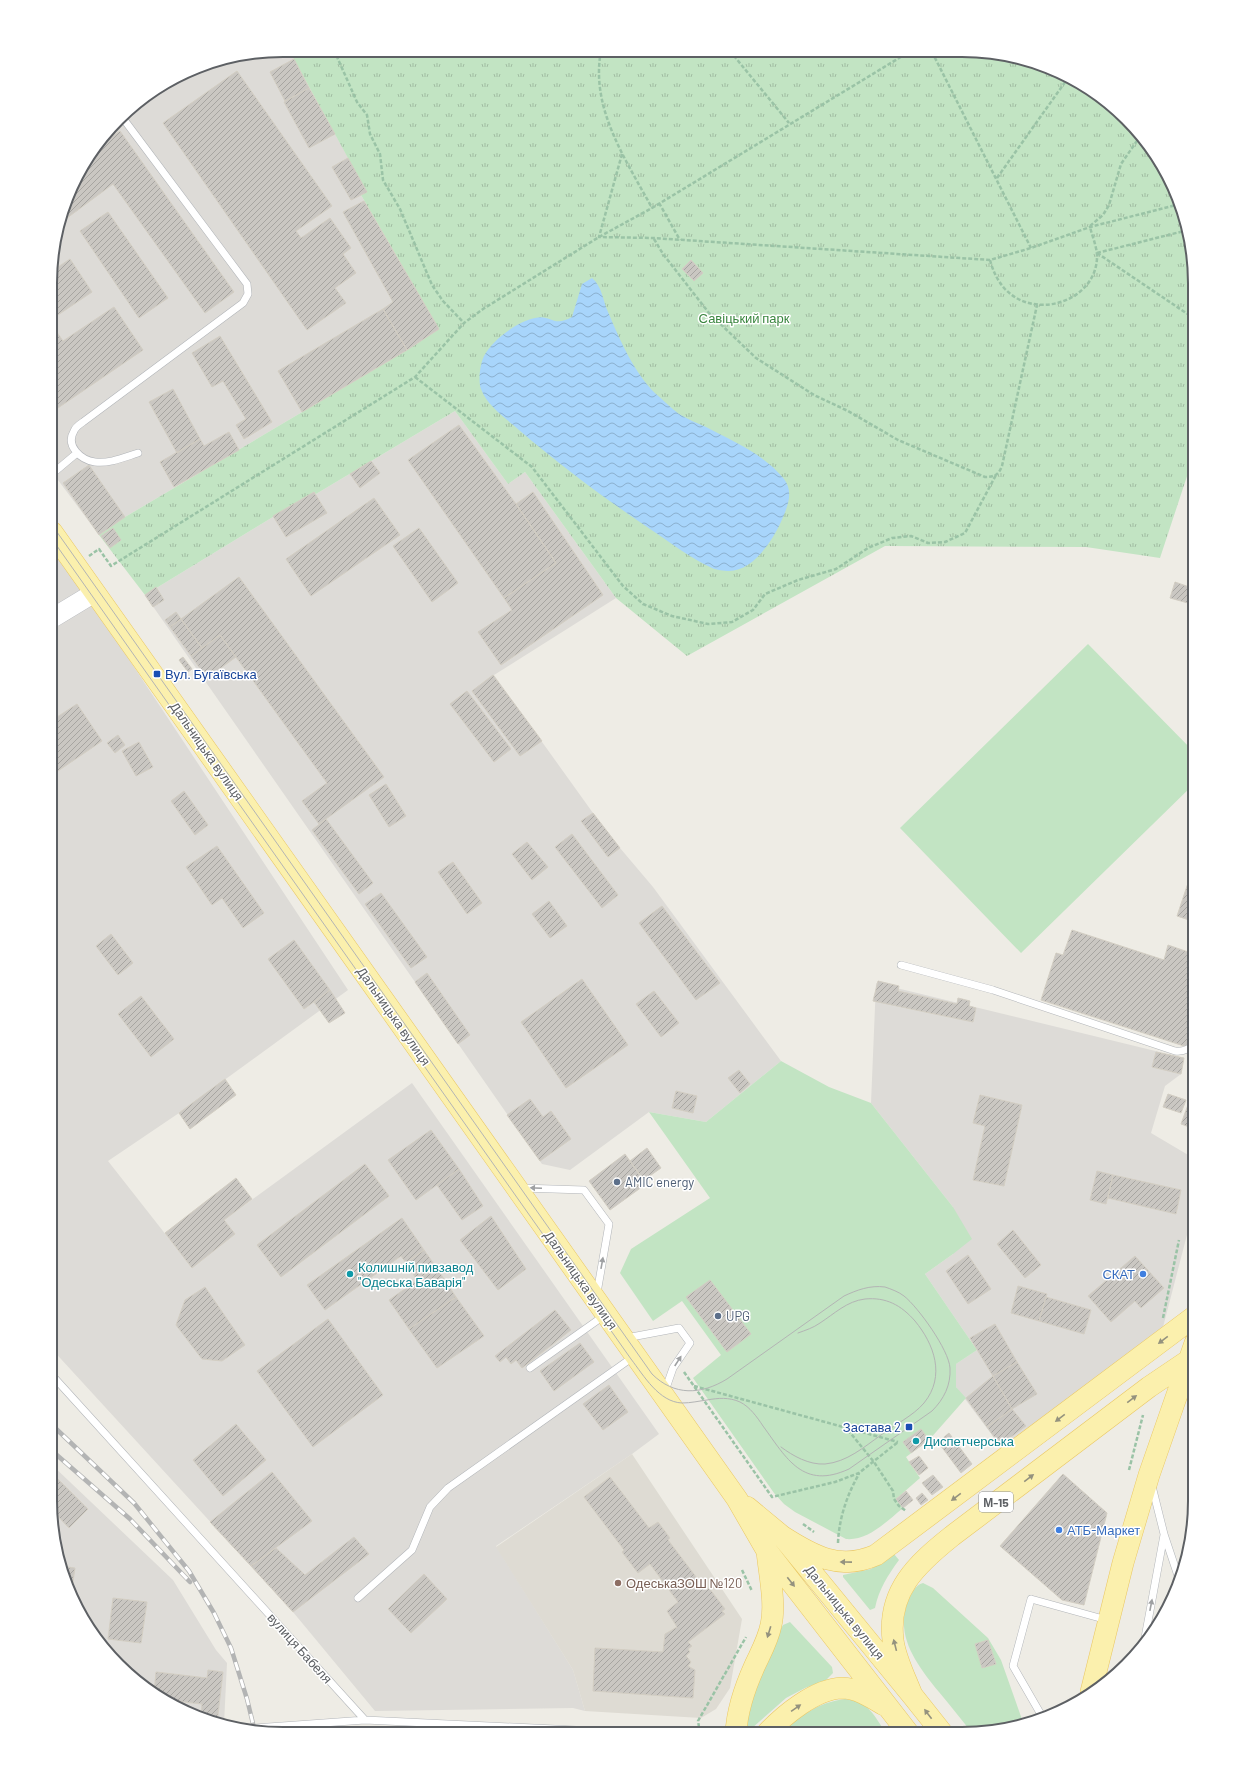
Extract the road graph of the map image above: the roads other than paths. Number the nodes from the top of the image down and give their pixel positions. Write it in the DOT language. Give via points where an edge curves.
graph roads {
  1 [pos="125,120"];
  2 [pos="77,453"];
  3 [pos="138,453"];
  4 [pos="57,470"];
  5 [pos="57,539"];
  6 [pos="94,592"];
  7 [pos="57,614"];
  8 [pos="901,965"];
  9 [pos="1188,1049"];
  10 [pos="515,1188"];
  11 [pos="600,1308"];
  12 [pos="1188,1321"];
  13 [pos="623,1339"];
  14 [pos="1188,1354"];
  15 [pos="635,1356"];
  16 [pos="1188,1360"];
  17 [pos="530,1368"];
  18 [pos="57,1381"];
  19 [pos="663,1396"];
  20 [pos="1139,1473"];
  21 [pos="737,1499"];
  22 [pos="1164,1534"];
  23 [pos="782,1536"];
  24 [pos="767,1552"];
  25 [pos="1177,1572"];
  26 [pos="358,1598"];
  27 [pos="1109,1621"];
  28 [pos="1146,1632"];
  29 [pos="1093,1685"];
  30 [pos="912,1694"];
  31 [pos="891,1709"];
  32 [pos="1039,1713"];
  33 [pos="365,1720"];
  34 [pos="268,1727"];
  35 [pos="513,1727"];
  36 [pos="737,1727"];
  37 [pos="774,1727"];
  38 [pos="904,1727"];
  39 [pos="938,1727"];
  1 -- 2 [label="lane" via="246,284 248,294 243,303 83,422 72,436 71,442"];
  2 -- 3 [label="lane" via="96,462"];
  2 -- 4 [label="lane"];
  5 -- 6 [label="main road, Дальницька вулиця"];
  6 -- 7 [label="main road"];
  6 -- 10 [label="main road, Дальницька вулиця"];
  8 -- 9 [label="lane" via="993,990 1175,1051"];
  10 -- 11 [label="main road, Дальницька вулиця"];
  11 -- 10 [label="lane, one-way" via="609,1224 584,1190"];
  11 -- 13 [label="main road, Дальницька вулиця"];
  11 -- 17 [label="lane"];
  12 -- 23 [label="main road, one-way" via="876,1555 866,1560 827,1560 805,1551"];
  13 -- 15 [label="main road, Дальницька вулиця"];
  19 -- 13 [label="lane, one-way" via="677,1363 690,1343 679,1328"];
  30 -- 14 [label="main road, М-15, one-way" via="893,1641 892,1619 898,1595 909,1575 952,1536 1149,1387"];
  15 -- 19 [label="main road, Дальницька вулиця"];
  15 -- 26 [label="lane" via="448,1488 430,1507 412,1550"];
  16 -- 20 [label="main road, М-15"];
  18 -- 33 [label="lane, вулиця Бабеля"];
  19 -- 21 [label="main road, Дальницька вулиця"];
  20 -- 22 [label="lane"];
  20 -- 27 [label="main road, М-15" via="1124,1563"];
  21 -- 23 [label="main road, Дальницька вулиця"];
  21 -- 24 [label="main road, Дальницька вулиця"];
  22 -- 25 [label="lane"];
  28 -- 22 [label="lane, one-way"];
  23 -- 30 [label="main road, Дальницька вулиця"];
  24 -- 31 [label="main road, Дальницька вулиця, one-way"];
  24 -- 36 [label="main road, one-way" via="772,1624 744,1691"];
  27 -- 29 [label="main road, М-15"];
  27 -- 32 [label="lane" via="1031,1599 1013,1666"];
  39 -- 30 [label="main road, Дальницька вулиця / М-15, one-way"];
  37 -- 31 [label="main road, one-way" via="801,1704 828,1691 842,1688 872,1697"];
  31 -- 38 [label="main road, Дальницька вулиця"];
  33 -- 34 [label="lane"];
  33 -- 35 [label="lane"];
}
